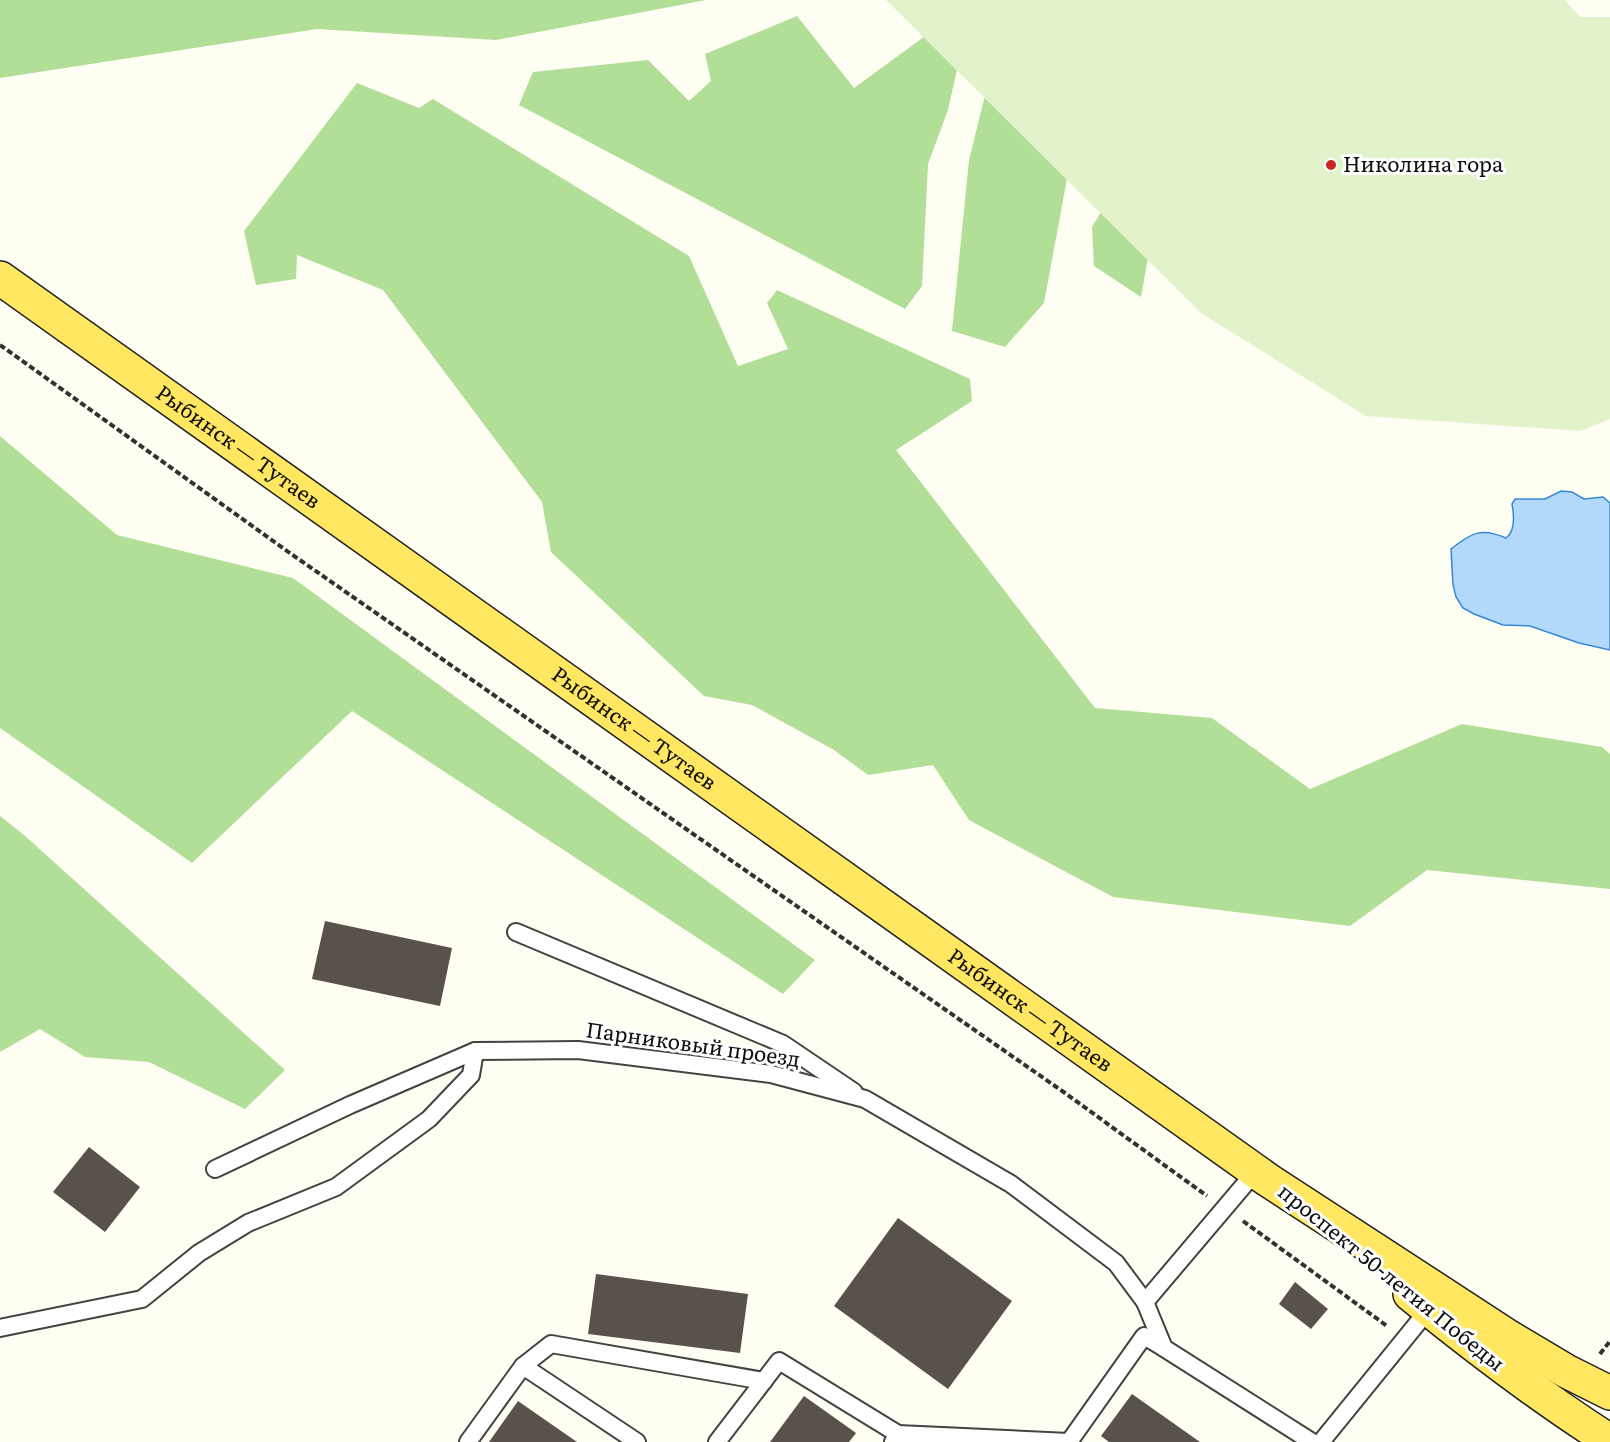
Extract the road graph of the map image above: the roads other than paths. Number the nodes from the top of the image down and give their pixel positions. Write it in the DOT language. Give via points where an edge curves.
graph roads {
  1 [pos="0,278"];
  2 [pos="516,932"];
  3 [pos="475,1051"];
  4 [pos="865,1099"];
  5 [pos="215,1169"];
  6 [pos="1262,1175"];
  7 [pos="1145,1302"];
  8 [pos="1429,1309"];
  9 [pos="0,1328"];
  10 [pos="1164,1348"];
  11 [pos="523,1366"];
  12 [pos="764,1381"];
  13 [pos="1610,1393"];
  14 [pos="896,1438"];
  15 [pos="1610,1441"];
  16 [pos="468,1442"];
  17 [pos="637,1442"];
  18 [pos="717,1442"];
  19 [pos="1069,1442"];
  20 [pos="1312,1442"];
  21 [pos="1321,1442"];
  1 -- 6 [label="main road, Рыбинск — Тутаев"];
  2 -- 4 [label="lane" via="783,1044"];
  3 -- 4 [label="lane, Парниковый проезд" via="578,1050 771,1074"];
  3 -- 5 [label="lane, Парниковый проезд"];
  3 -- 9 [label="lane" via="471,1075 429,1119 336,1186 248,1223 199,1253 142,1299"];
  4 -- 7 [label="lane, Парниковый проезд" via="1011,1184 1116,1263"];
  6 -- 7 [label="lane" via="1224,1208"];
  6 -- 8 [label="main road, проспект 50-летия Победы"];
  6 -- 13 [label="main road, проспект 50-летия Победы" via="1509,1337"];
  7 -- 10 [label="lane, Парниковый проезд"];
  8 -- 15 [label="main road, проспект 50-летия Победы" via="1494,1362"];
  8 -- 21 [label="lane"];
  10 -- 19 [label="lane" via="1144,1336"];
  10 -- 20 [label="lane"];
  11 -- 12 [label="lane" via="551,1344"];
  11 -- 16 [label="lane"];
  11 -- 17 [label="lane"];
  12 -- 14 [label="lane" via="779,1361"];
  12 -- 18 [label="lane"];
  14 -- 19 [label="lane"];
}
